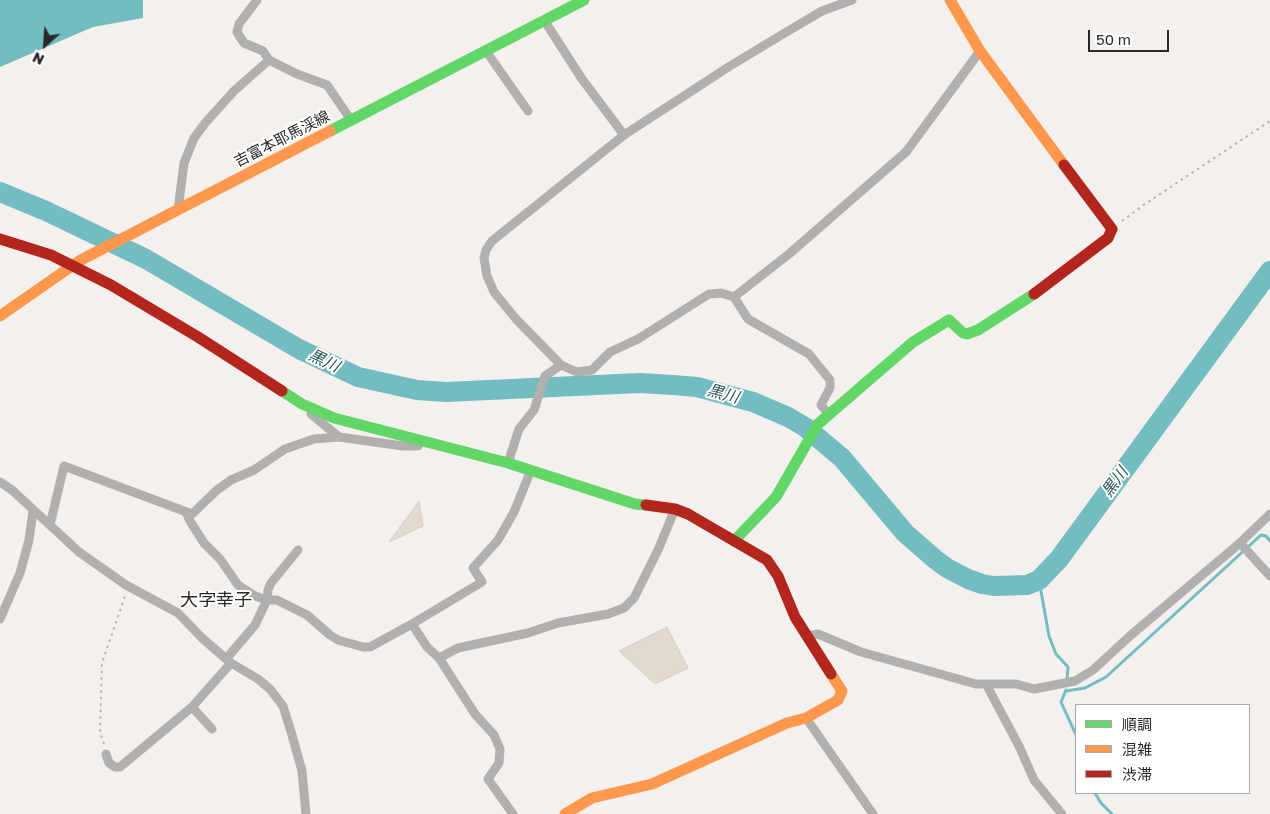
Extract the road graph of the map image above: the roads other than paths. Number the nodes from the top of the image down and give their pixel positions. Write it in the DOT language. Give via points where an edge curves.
graph roads {
  1 [pos="257,0"];
  2 [pos="584,0"];
  3 [pos="852,0"];
  4 [pos="950,0"];
  5 [pos="544,20"];
  6 [pos="486,50"];
  7 [pos="980,51"];
  8 [pos="269,60"];
  9 [pos="528,111"];
  10 [pos="351,120"];
  11 [pos="624,135"];
  12 [pos="178,210"];
  13 [pos="0,239"];
  14 [pos="75,264"];
  15 [pos="734,297"];
  16 [pos="0,316"];
  17 [pos="561,365"];
  18 [pos="312,409"];
  19 [pos="829,415"];
  20 [pos="339,437"];
  21 [pos="421,441"];
  22 [pos="508,463"];
  23 [pos="531,470"];
  24 [pos="0,482"];
  25 [pos="675,510"];
  26 [pos="33,511"];
  27 [pos="186,512"];
  28 [pos="1270,514"];
  29 [pos="50,525"];
  30 [pos="734,541"];
  31 [pos="1240,544"];
  32 [pos="298,550"];
  33 [pos="1270,576"];
  34 [pos="267,600"];
  35 [pos="0,619"];
  36 [pos="412,624"];
  37 [pos="807,636"];
  38 [pos="439,658"];
  39 [pos="229,661"];
  40 [pos="986,684"];
  41 [pos="192,707"];
  42 [pos="806,718"];
  43 [pos="212,729"];
  44 [pos="106,754"];
  45 [pos="306,814"];
  46 [pos="513,814"];
  47 [pos="565,814"];
  48 [pos="873,814"];
  49 [pos="1062,814"];
  1 -- 8 [label="street" via="239,24 237,32 244,43 263,51"];
  2 -- 5 [label="street, 吉富本耶馬渓線"];
  3 -- 11 [label="street" via="822,11 782,34"];
  4 -- 7 [label="street"];
  5 -- 6 [label="street, 吉富本耶馬渓線"];
  5 -- 11 [label="street"];
  6 -- 9 [label="street"];
  6 -- 10 [label="street, 吉富本耶馬渓線"];
  7 -- 15 [label="street" via="906,152 789,254"];
  7 -- 19 [label="street" via="1112,229 1108,238 1074,264 978,330 963,333 949,320 913,342"];
  8 -- 10 [label="street" via="327,85"];
  8 -- 12 [label="street" via="234,91 194,138 184,163"];
  10 -- 12 [label="street, 吉富本耶馬渓線"];
  11 -- 17 [label="street" via="492,241 486,250 485,266 494,292"];
  12 -- 14 [label="street, 吉富本耶馬渓線"];
  13 -- 14 [label="street"];
  14 -- 16 [label="street, 吉富本耶馬渓線"];
  14 -- 18 [label="street"];
  15 -- 17 [label="street" via="709,294 610,352 592,370 577,372"];
  15 -- 19 [label="street" via="748,319 809,354 830,380 830,388 821,405"];
  17 -- 22 [label="street" via="545,376 534,410 519,429"];
  18 -- 20 [label="street" via="311,414"];
  18 -- 21 [label="street"];
  19 -- 30 [label="street" via="818,424 776,497"];
  20 -- 21 [label="street" via="404,446 418,446"];
  20 -- 27 [label="street" via="314,439 285,449 254,470 231,480 192,514"];
  21 -- 22 [label="street"];
  22 -- 23 [label="street"];
  23 -- 25 [label="street" via="635,504"];
  23 -- 36 [label="street" via="514,512 498,540 473,568 482,582"];
  24 -- 26 [label="street"];
  25 -- 30 [label="street" via="688,514"];
  25 -- 38 [label="street" via="634,598 624,608 458,648"];
  26 -- 29 [label="street"];
  26 -- 35 [label="street" via="20,573"];
  27 -- 29 [label="street" via="64,466"];
  27 -- 34 [label="street" via="204,543 238,585"];
  28 -- 31 [label="street"];
  29 -- 39 [label="street" via="79,552 128,586 178,613"];
  30 -- 37 [label="street" via="767,560"];
  31 -- 33 [label="street"];
  31 -- 40 [label="street" via="1084,676 1066,684 1034,689 1016,684"];
  32 -- 34 [label="street" via="272,583"];
  34 -- 36 [label="street" via="277,600 307,615 338,640 363,647 370,647"];
  34 -- 39 [label="street" via="255,625"];
  36 -- 38 [label="street"];
  37 -- 40 [label="street" via="818,634 860,652"];
  37 -- 42 [label="street" via="842,691 838,700"];
  38 -- 46 [label="street" via="475,714 494,735 500,750 499,763 488,779"];
  39 -- 41 [label="street"];
  39 -- 45 [label="street" via="270,689 283,706 302,770"];
  40 -- 49 [label="street" via="1034,780"];
  41 -- 43 [label="street"];
  41 -- 44 [label="street" via="120,767 109,763"];
  42 -- 47 [label="street" via="787,723 652,784 592,798"];
  42 -- 48 [label="street"];
}
